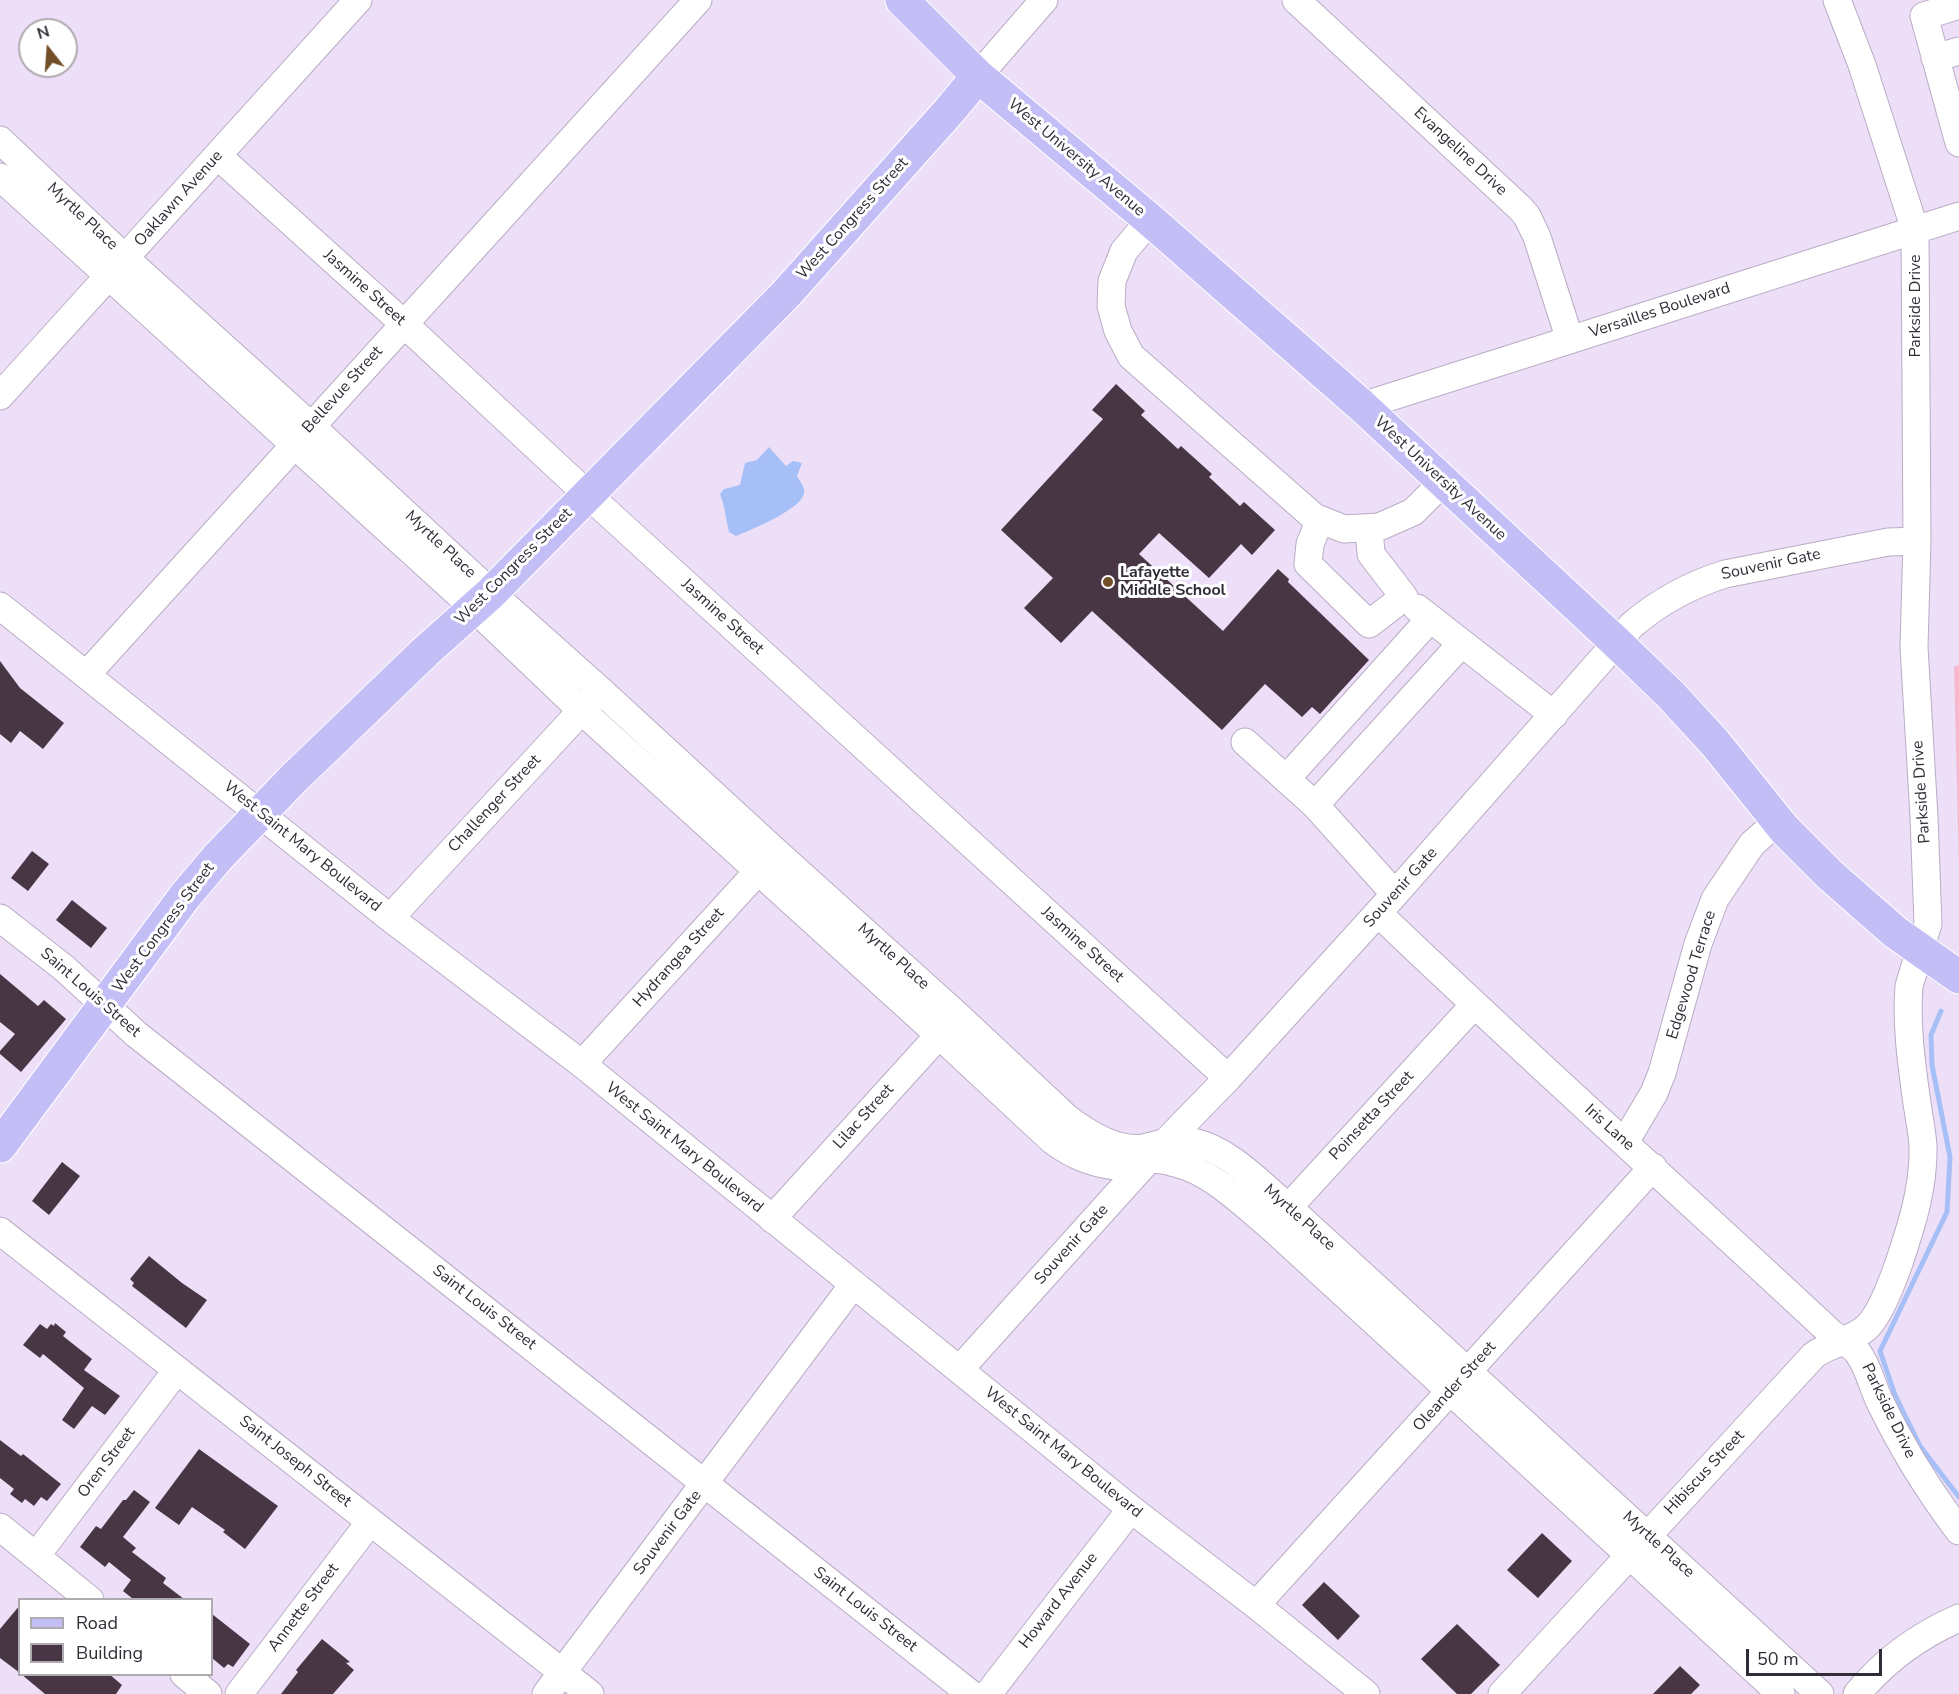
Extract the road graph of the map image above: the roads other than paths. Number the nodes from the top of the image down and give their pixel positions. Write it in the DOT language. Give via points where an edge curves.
graph roads {
  1 [pos="358,0"];
  2 [pos="698,0"];
  3 [pos="902,0"];
  4 [pos="1044,0"];
  5 [pos="1296,0"];
  6 [pos="1837,0"];
  7 [pos="1959,5"];
  8 [pos="1947,55"];
  9 [pos="978,76"];
  10 [pos="1954,102"];
  11 [pos="0,140"];
  12 [pos="1959,143"];
  13 [pos="218,156"];
  14 [pos="0,177"];
  15 [pos="1959,216"];
  16 [pos="1150,220"];
  17 [pos="1915,230"];
  18 [pos="118,268"];
  19 [pos="403,323"];
  20 [pos="1570,340"];
  21 [pos="0,396"];
  22 [pos="1362,406"];
  23 [pos="302,435"];
  24 [pos="1443,482"];
  25 [pos="587,494"];
  26 [pos="1320,520"];
  27 [pos="1369,528"];
  28 [pos="1917,541"];
  29 [pos="1404,597"];
  30 [pos="482,600"];
  31 [pos="0,606"];
  32 [pos="1430,619"];
  33 [pos="1617,643"];
  34 [pos="1461,644"];
  35 [pos="87,674"];
  36 [pos="600,690"];
  37 [pos="582,711"];
  38 [pos="1554,715"];
  39 [pos="1245,741"];
  40 [pos="1286,779"];
  41 [pos="1315,805"];
  42 [pos="260,813"];
  43 [pos="1778,821"];
  44 [pos="767,861"];
  45 [pos="1387,904"];
  46 [pos="0,918"];
  47 [pos="390,918"];
  48 [pos="1921,951"];
  49 [pos="1959,977"];
  50 [pos="105,1005"];
  51 [pos="1474,1005"];
  52 [pos="948,1025"];
  53 [pos="582,1064"];
  54 [pos="1228,1078"];
  55 [pos="1168,1140"];
  56 [pos="1625,1142"];
  57 [pos="0,1146"];
  58 [pos="1149,1159"];
  59 [pos="1653,1167"];
  60 [pos="1280,1217"];
  61 [pos="772,1219"];
  62 [pos="0,1230"];
  63 [pos="853,1285"];
  64 [pos="1841,1340"];
  65 [pos="960,1369"];
  66 [pos="177,1370"];
  67 [pos="1468,1372"];
  68 [pos="1450,1392"];
  69 [pos="706,1483"];
  70 [pos="1131,1509"];
  71 [pos="370,1522"];
  72 [pos="0,1527"];
  73 [pos="1959,1531"];
  74 [pos="1638,1545"];
  75 [pos="36,1556"];
  76 [pos="89,1598"];
  77 [pos="1256,1605"];
  78 [pos="1959,1618"];
  79 [pos="563,1672"];
  80 [pos="186,1676"];
  81 [pos="208,1694"];
  82 [pos="238,1694"];
  83 [pos="546,1694"];
  84 [pos="590,1694"];
  85 [pos="971,1694"];
  86 [pos="988,1694"];
  87 [pos="1366,1694"];
  88 [pos="1502,1694"];
  89 [pos="1781,1694"];
  90 [pos="1820,1694"];
  91 [pos="1857,1694"];
  1 -- 13 [label="street, Oaklawn Avenue"];
  2 -- 19 [label="street, Bellevue Street"];
  3 -- 9 [label="main road, West University Avenue"];
  4 -- 9 [label="street, West Congress Street"];
  5 -- 20 [label="street, Evangeline Drive" via="1527,216"];
  6 -- 17 [label="street, Parkside Drive"];
  7 -- 8 [label="street" via="1924,16"];
  8 -- 10 [label="street"];
  9 -- 16 [label="main road, West University Avenue"];
  9 -- 25 [label="main road, West Congress Street" via="786,294"];
  10 -- 12 [label="street"];
  11 -- 18 [label="street, Myrtle Place"];
  13 -- 18 [label="street, Oaklawn Avenue"];
  13 -- 19 [label="street, Jasmine Street"];
  14 -- 18 [label="street, Myrtle Place"];
  15 -- 17 [label="street, Versailles Boulevard"];
  16 -- 22 [label="main road, West University Avenue"];
  16 -- 26 [label="street" via="1124,251 1112,281 1110,306 1131,356"];
  17 -- 20 [label="street, Versailles Boulevard"];
  17 -- 28 [label="street, Parkside Drive"];
  18 -- 21 [label="street, Oaklawn Avenue"];
  18 -- 23 [label="street, Myrtle Place"];
  19 -- 23 [label="street, Bellevue Street"];
  19 -- 25 [label="street, Jasmine Street"];
  20 -- 22 [label="street, Versailles Boulevard"];
  22 -- 24 [label="main road, West University Avenue"];
  23 -- 30 [label="street, Myrtle Place"];
  23 -- 35 [label="street, Bellevue Street"];
  24 -- 27 [label="street" via="1413,512"];
  24 -- 33 [label="main road, West University Avenue"];
  25 -- 30 [label="main road, West Congress Street"];
  25 -- 54 [label="street, Jasmine Street"];
  26 -- 27 [label="street" via="1344,529"];
  26 -- 29 [label="street" via="1310,544 1308,564 1369,624"];
  27 -- 29 [label="street" via="1371,554"];
  28 -- 33 [label="street, Souvenir Gate" via="1888,542 1703,580 1646,613"];
  28 -- 48 [label="street, Parkside Drive" via="1914,646 1929,924"];
  29 -- 32 [label="street"];
  30 -- 36 [label="street, Myrtle Place"];
  30 -- 37 [label="street, Myrtle Place"];
  30 -- 42 [label="main road, West Congress Street"];
  31 -- 35 [label="street, West Saint Mary Boulevard"];
  32 -- 34 [label="street"];
  32 -- 40 [label="street"];
  33 -- 38 [label="street, Souvenir Gate"];
  33 -- 43 [label="main road, West University Avenue" via="1715,743"];
  34 -- 38 [label="street"];
  34 -- 41 [label="street"];
  35 -- 42 [label="street, West Saint Mary Boulevard"];
  36 -- 37 [label="street, Challenger Street"];
  36 -- 44 [label="street, Myrtle Place"];
  37 -- 44 [label="street, Myrtle Place"];
  37 -- 47 [label="street, Challenger Street"];
  38 -- 45 [label="street, Souvenir Gate"];
  39 -- 40 [label="street, Iris Lane"];
  40 -- 41 [label="street, Iris Lane"];
  41 -- 45 [label="street, Iris Lane"];
  42 -- 47 [label="street, West Saint Mary Boulevard"];
  42 -- 50 [label="main road, West Congress Street" via="185,896"];
  43 -- 48 [label="main road, West University Avenue" via="1830,875"];
  43 -- 56 [label="street, Edgewood Terrace" via="1752,844 1715,899 1698,944 1662,1073"];
  44 -- 52 [label="street, Myrtle Place"];
  44 -- 53 [label="street, Hydrangea Street"];
  45 -- 51 [label="street, Iris Lane"];
  45 -- 54 [label="street, Souvenir Gate"];
  46 -- 50 [label="street, Saint Louis Street"];
  47 -- 53 [label="street, West Saint Mary Boulevard"];
  48 -- 49 [label="main road, West University Avenue"];
  48 -- 64 [label="street, Parkside Drive" via="1908,995 1910,1045 1923,1144 1919,1197 1894,1280 1873,1320 1860,1333"];
  50 -- 57 [label="main road, West Congress Street"];
  50 -- 69 [label="street, Saint Louis Street" via="136,1034"];
  51 -- 56 [label="street, Iris Lane"];
  51 -- 60 [label="street, Poinsetta Street"];
  52 -- 55 [label="street, Myrtle Place" via="1080,1128 1116,1146 1129,1148"];
  52 -- 58 [label="street, Myrtle Place" via="1065,1150 1114,1166"];
  52 -- 61 [label="street, Lilac Street"];
  53 -- 61 [label="street, West Saint Mary Boulevard"];
  54 -- 55 [label="street, Souvenir Gate"];
  55 -- 58 [label="street, Souvenir Gate"];
  55 -- 60 [label="street, Myrtle Place" via="1194,1142 1223,1154"];
  56 -- 59 [label="street, Iris Lane"];
  58 -- 60 [label="street, Myrtle Place" via="1176,1163 1205,1175"];
  58 -- 65 [label="street, Souvenir Gate"];
  59 -- 64 [label="street, Iris Lane"];
  59 -- 67 [label="street, Oleander Street"];
  60 -- 67 [label="street, Myrtle Place"];
  60 -- 68 [label="street, Myrtle Place"];
  61 -- 63 [label="street, West Saint Mary Boulevard"];
  62 -- 66 [label="street, Saint Joseph Street"];
  63 -- 65 [label="street, West Saint Mary Boulevard"];
  63 -- 69 [label="street, Souvenir Gate"];
  64 -- 73 [label="street, Parkside Drive" via="1860,1355 1878,1399 1916,1469"];
  64 -- 74 [label="street, Hibiscus Street" via="1814,1355"];
  65 -- 70 [label="street, West Saint Mary Boulevard"];
  66 -- 71 [label="street, Saint Joseph Street"];
  66 -- 75 [label="street, Oren Street"];
  67 -- 68 [label="street, Oleander Street"];
  67 -- 74 [label="street, Myrtle Place"];
  68 -- 74 [label="street, Myrtle Place"];
  68 -- 77 [label="street, Oleander Street"];
  69 -- 79 [label="street, Souvenir Gate"];
  69 -- 85 [label="street, Saint Louis Street"];
  70 -- 77 [label="street, West Saint Mary Boulevard"];
  70 -- 86 [label="street, Howard Avenue"];
  71 -- 79 [label="street, Saint Joseph Street"];
  71 -- 82 [label="street, Annette Street"];
  72 -- 75 [label="street"];
  74 -- 88 [label="street, Hibiscus Street"];
  74 -- 89 [label="street, Myrtle Place"];
  74 -- 90 [label="street, Myrtle Place"];
  75 -- 76 [label="street"];
  77 -- 87 [label="street, West Saint Mary Boulevard"];
  78 -- 91 [label="street" via="1904,1649"];
  79 -- 83 [label="street, Souvenir Gate"];
  79 -- 84 [label="street, Saint Joseph Street"];
  80 -- 81 [label="street"];
}
